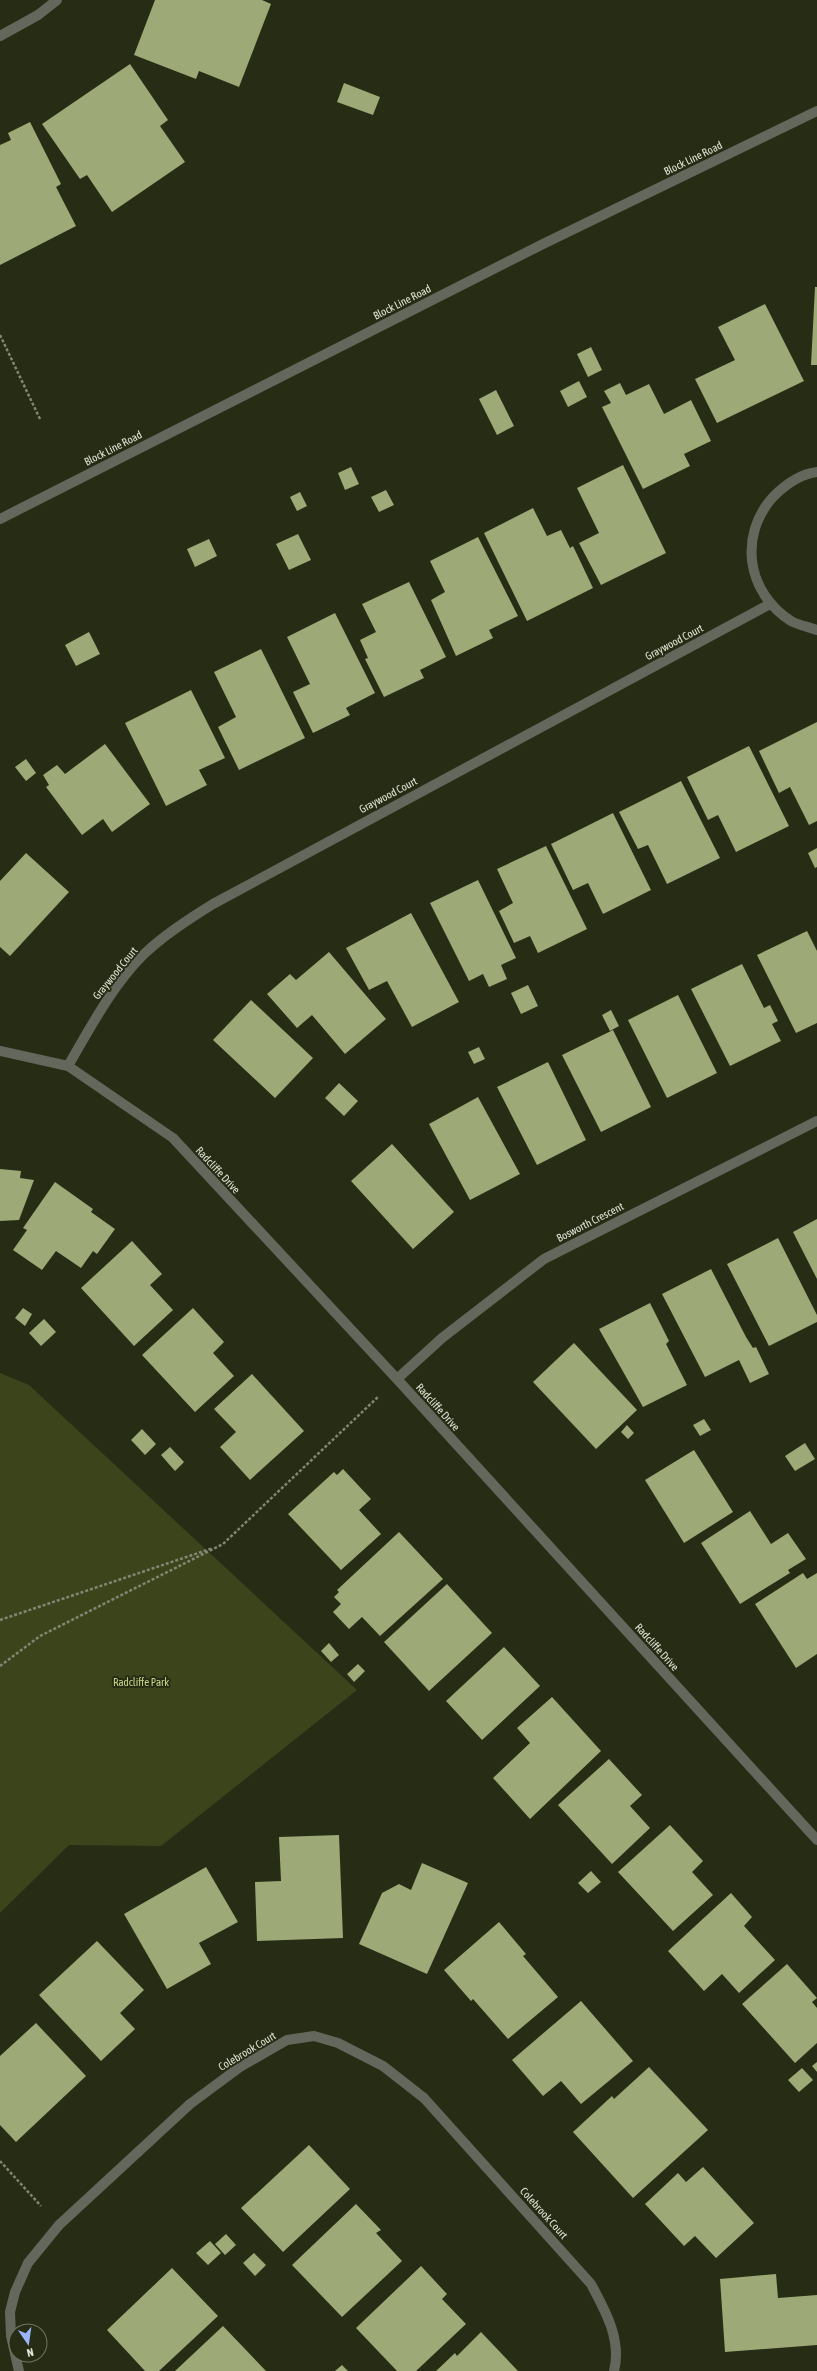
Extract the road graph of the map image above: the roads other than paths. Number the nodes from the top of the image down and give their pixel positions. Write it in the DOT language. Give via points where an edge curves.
graph roads {
  1 [pos="58,0"];
  2 [pos="0,36"];
  3 [pos="817,111"];
  4 [pos="817,472"];
  5 [pos="0,519"];
  6 [pos="770,604"];
  7 [pos="817,630"];
  8 [pos="0,1051"];
  9 [pos="68,1066"];
  10 [pos="817,1121"];
  11 [pos="397,1379"];
  12 [pos="817,1840"];
  13 [pos="20,2371"];
  14 [pos="614,2371"];
  1 -- 2 [label="street" via="38,15"];
  3 -- 5 [label="street, Block Line Road" via="543,244"];
  4 -- 6 [label="street" via="784,485 762,510 752,536 750,555 757,582"];
  6 -- 7 [label="street" via="792,621"];
  6 -- 9 [label="street, Graywood Court" via="213,904 176,928 143,955 96,1016"];
  8 -- 9 [label="street, Radcliffe Drive"];
  9 -- 11 [label="street, Radcliffe Drive" via="173,1138"];
  10 -- 11 [label="street, Bosworth Crescent" via="544,1259 442,1338"];
  11 -- 12 [label="street, Radcliffe Drive"];
  13 -- 14 [label="street, Colebrook Court" via="12,2336 10,2312 15,2292 28,2263 59,2225 190,2104 240,2067 287,2040 314,2036 338,2043 383,2066 424,2098 591,2284 610,2320 617,2360"];
}
